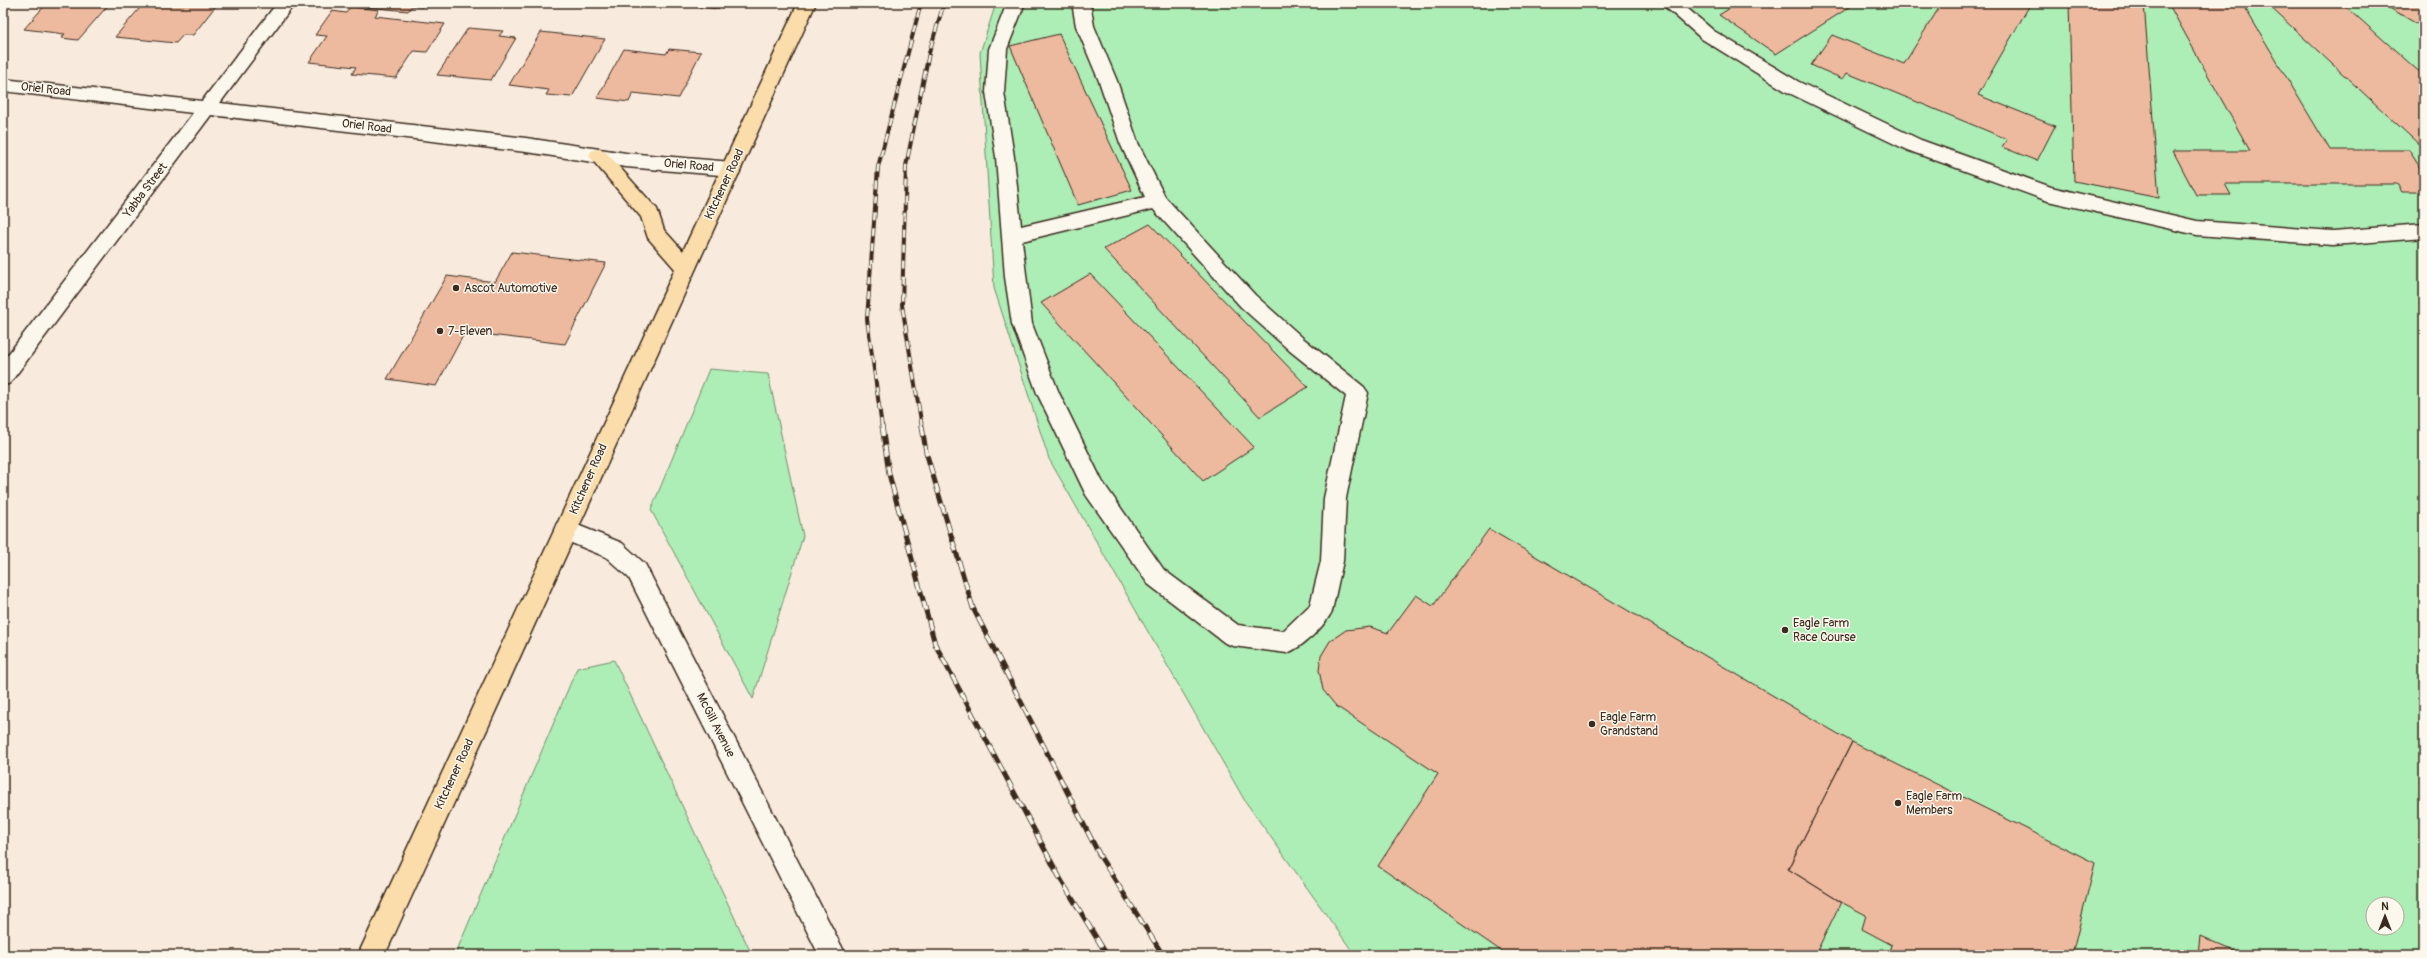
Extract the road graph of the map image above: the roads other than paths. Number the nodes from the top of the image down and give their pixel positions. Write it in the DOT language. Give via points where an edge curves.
graph roads {
  1 [pos="286,3"];
  2 [pos="807,3"];
  3 [pos="1016,3"];
  4 [pos="1081,3"];
  5 [pos="1670,3"];
  6 [pos="3,84"];
  7 [pos="207,108"];
  8 [pos="598,156"];
  9 [pos="732,169"];
  10 [pos="1157,201"];
  11 [pos="2424,231"];
  12 [pos="1012,236"];
  13 [pos="685,266"];
  14 [pos="3,377"];
  15 [pos="565,530"];
  16 [pos="371,955"];
  17 [pos="833,955"];
  1 -- 7 [label="street, Yabba Street"];
  2 -- 9 [label="main road, Kitchener Road"];
  3 -- 12 [label="street" via="998,49 995,92 1005,157"];
  4 -- 10 [label="street" via="1085,26 1129,143"];
  5 -- 11 [label="street" via="1708,34 1793,88 1914,145 2048,194 2197,228 2333,238"];
  6 -- 7 [label="street, Oriel Road"];
  7 -- 8 [label="street, Oriel Road" via="526,144"];
  7 -- 14 [label="street, Yabba Street"];
  8 -- 9 [label="street, Oriel Road"];
  8 -- 13 [label="main road" via="650,214 655,233"];
  9 -- 13 [label="main road, Kitchener Road"];
  10 -- 12 [label="street"];
  10 -- 12 [label="street" via="1248,301 1297,345 1357,393 1336,498 1332,561 1320,611 1287,642 1233,635 1156,577 1094,488 1048,393 1022,324"];
  13 -- 15 [label="main road, Kitchener Road"];
  15 -- 16 [label="main road, Kitchener Road"];
  15 -- 17 [label="street, McGill Avenue" via="618,551 629,559 637,571"];
}
